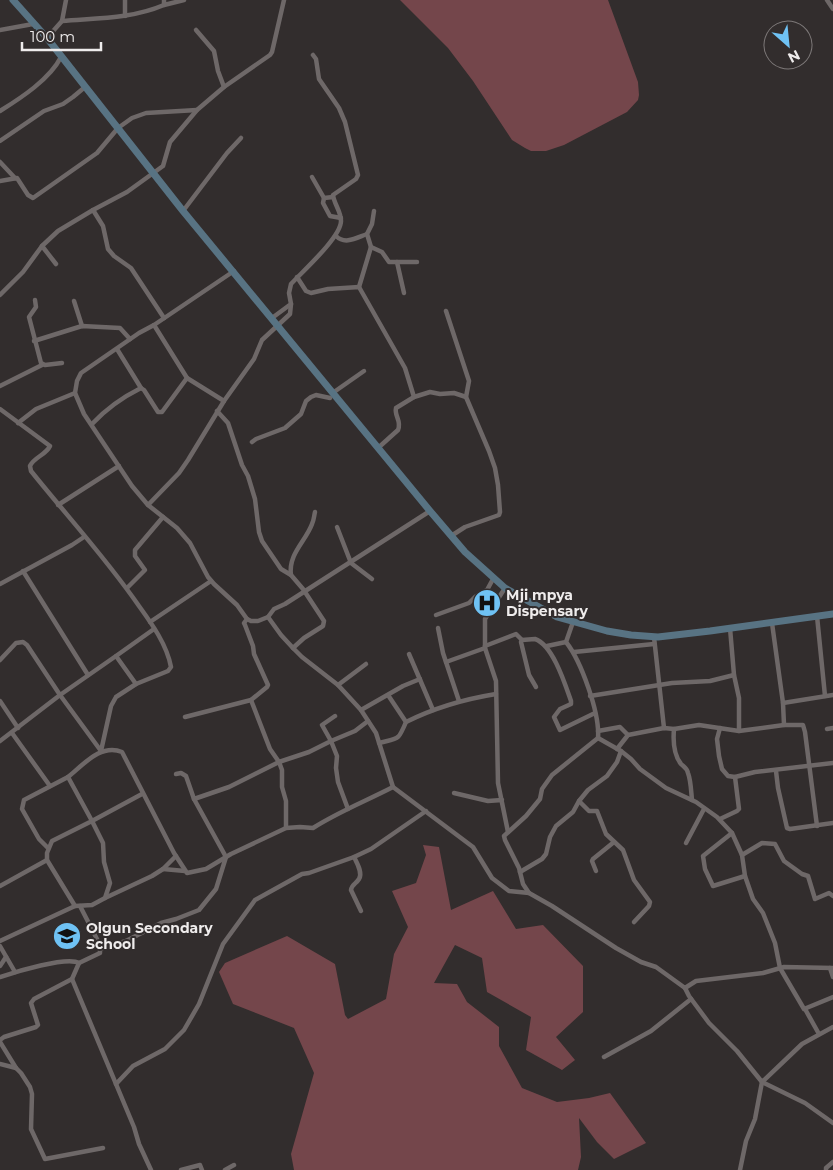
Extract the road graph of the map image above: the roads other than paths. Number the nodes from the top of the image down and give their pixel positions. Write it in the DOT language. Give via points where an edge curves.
graph roads {
  1 [pos="14,0"];
  2 [pos="66,0"];
  3 [pos="125,0"];
  4 [pos="184,0"];
  5 [pos="284,0"];
  6 [pos="827,0"];
  7 [pos="164,2"];
  8 [pos="833,9"];
  9 [pos="125,16"];
  10 [pos="62,21"];
  11 [pos="33,24"];
  12 [pos="0,30"];
  13 [pos="196,30"];
  14 [pos="47,38"];
  15 [pos="313,55"];
  16 [pos="61,56"];
  17 [pos="85,87"];
  18 [pos="224,87"];
  19 [pos="197,110"];
  20 [pos="0,111"];
  21 [pos="118,128"];
  22 [pos="241,138"];
  23 [pos="0,141"];
  24 [pos="0,162"];
  25 [pos="154,173"];
  26 [pos="15,178"];
  27 [pos="312,178"];
  28 [pos="0,181"];
  29 [pos="333,197"];
  30 [pos="324,198"];
  31 [pos="93,210"];
  32 [pos="184,211"];
  33 [pos="374,211"];
  34 [pos="341,218"];
  35 [pos="367,234"];
  36 [pos="336,236"];
  37 [pos="42,246"];
  38 [pos="371,247"];
  39 [pos="398,262"];
  40 [pos="418,262"];
  41 [pos="56,264"];
  42 [pos="234,271"];
  43 [pos="298,277"];
  44 [pos="359,287"];
  45 [pos="404,293"];
  46 [pos="0,295"];
  47 [pos="35,300"];
  48 [pos="74,301"];
  49 [pos="291,304"];
  50 [pos="446,311"];
  51 [pos="164,318"];
  52 [pos="272,318"];
  53 [pos="154,325"];
  54 [pos="278,325"];
  55 [pos="82,326"];
  56 [pos="130,339"];
  57 [pos="34,341"];
  58 [pos="117,349"];
  59 [pos="62,363"];
  60 [pos="42,364"];
  61 [pos="364,372"];
  62 [pos="187,378"];
  63 [pos="324,381"];
  64 [pos="0,386"];
  65 [pos="141,388"];
  66 [pos="334,392"];
  67 [pos="75,393"];
  68 [pos="414,397"];
  69 [pos="466,397"];
  70 [pos="224,401"];
  71 [pos="0,409"];
  72 [pos="217,411"];
  73 [pos="18,423"];
  74 [pos="92,424"];
  75 [pos="252,442"];
  76 [pos="378,448"];
  77 [pos="119,466"];
  78 [pos="58,505"];
  79 [pos="148,506"];
  80 [pos="430,511"];
  81 [pos="315,512"];
  82 [pos="163,517"];
  83 [pos="336,527"];
  84 [pos="451,536"];
  85 [pos="84,537"];
  86 [pos="351,563"];
  87 [pos="23,571"];
  88 [pos="290,575"];
  89 [pos="372,579"];
  90 [pos="493,579"];
  91 [pos="211,581"];
  92 [pos="0,584"];
  93 [pos="127,588"];
  94 [pos="505,588"];
  95 [pos="304,592"];
  96 [pos="436,614"];
  97 [pos="833,614"];
  98 [pos="816,616"];
  99 [pos="268,617"];
  100 [pos="247,619"];
  101 [pos="150,622"];
  102 [pos="572,622"];
  103 [pos="772,622"];
  104 [pos="154,628"];
  105 [pos="438,628"];
  106 [pos="730,628"];
  107 [pos="522,640"];
  108 [pos="654,640"];
  109 [pos="566,642"];
  110 [pos="547,646"];
  111 [pos="485,647"];
  112 [pos="293,648"];
  113 [pos="574,652"];
  114 [pos="409,654"];
  115 [pos="116,656"];
  116 [pos="0,660"];
  117 [pos="446,662"];
  118 [pos="366,664"];
  119 [pos="88,675"];
  120 [pos="734,675"];
  121 [pos="420,680"];
  122 [pos="136,684"];
  123 [pos="338,685"];
  124 [pos="658,686"];
  125 [pos="536,687"];
  126 [pos="496,694"];
  127 [pos="60,695"];
  128 [pos="388,695"];
  129 [pos="833,695"];
  130 [pos="590,696"];
  131 [pos="825,696"];
  132 [pos="251,700"];
  133 [pos="0,701"];
  134 [pos="459,701"];
  135 [pos="783,703"];
  136 [pos="361,710"];
  137 [pos="433,710"];
  138 [pos="595,713"];
  139 [pos="335,716"];
  140 [pos="185,717"];
  141 [pos="368,721"];
  142 [pos="406,722"];
  143 [pos="784,725"];
  144 [pos="18,728"];
  145 [pos="664,728"];
  146 [pos="720,728"];
  147 [pos="833,728"];
  148 [pos="674,729"];
  149 [pos="827,729"];
  150 [pos="598,731"];
  151 [pos="739,731"];
  152 [pos="12,733"];
  153 [pos="628,736"];
  154 [pos="598,738"];
  155 [pos="0,741"];
  156 [pos="331,741"];
  157 [pos="379,743"];
  158 [pos="619,750"];
  159 [pos="101,751"];
  160 [pos="279,762"];
  161 [pos="833,763"];
  162 [pos="809,765"];
  163 [pos="776,771"];
  164 [pos="176,774"];
  165 [pos="68,777"];
  166 [pos="735,777"];
  167 [pos="50,786"];
  168 [pos="393,787"];
  169 [pos="454,793"];
  170 [pos="142,794"];
  171 [pos="194,799"];
  172 [pos="502,800"];
  173 [pos="692,800"];
  174 [pos="579,801"];
  175 [pos="348,809"];
  176 [pos="704,809"];
  177 [pos="426,811"];
  178 [pos="720,819"];
  179 [pos="92,821"];
  180 [pos="833,823"];
  181 [pos="817,826"];
  182 [pos="286,828"];
  183 [pos="508,832"];
  184 [pos="732,834"];
  185 [pos="614,842"];
  186 [pos="686,843"];
  187 [pos="48,848"];
  188 [pos="742,855"];
  189 [pos="176,856"];
  190 [pos="226,857"];
  191 [pos="354,857"];
  192 [pos="48,860"];
  193 [pos="163,869"];
  194 [pos="185,871"];
  195 [pos="596,871"];
  196 [pos="520,872"];
  197 [pos="745,876"];
  198 [pos="0,886"];
  199 [pos="529,893"];
  200 [pos="833,896"];
  201 [pos="105,898"];
  202 [pos="77,906"];
  203 [pos="361,911"];
  204 [pos="634,922"];
  205 [pos="0,941"];
  206 [pos="0,946"];
  207 [pos="100,949"];
  208 [pos="6,957"];
  209 [pos="79,963"];
  210 [pos="0,966"];
  211 [pos="780,968"];
  212 [pos="832,968"];
  213 [pos="15,972"];
  214 [pos="0,977"];
  215 [pos="833,977"];
  216 [pos="72,979"];
  217 [pos="685,988"];
  218 [pos="833,997"];
  219 [pos="691,999"];
  220 [pos="805,1009"];
  221 [pos="832,1028"];
  222 [pos="819,1034"];
  223 [pos="833,1035"];
  224 [pos="0,1041"];
  225 [pos="604,1057"];
  226 [pos="0,1064"];
  227 [pos="16,1068"];
  228 [pos="762,1082"];
  229 [pos="116,1084"];
  230 [pos="833,1123"];
  231 [pos="103,1148"];
  232 [pos="833,1162"];
  233 [pos="234,1165"];
  234 [pos="151,1170"];
  235 [pos="181,1170"];
  236 [pos="202,1170"];
  237 [pos="225,1170"];
  238 [pos="740,1170"];
  239 [pos="826,1170"];
  1 -- 11 [label="main road"];
  2 -- 10 [label="street"];
  3 -- 9 [label="street"];
  4 -- 7 [label="street"];
  5 -- 18 [label="street" via="272,52"];
  6 -- 8 [label="street"];
  7 -- 9 [label="street" via="143,13"];
  9 -- 10 [label="street"];
  10 -- 14 [label="street"];
  11 -- 12 [label="street"];
  11 -- 14 [label="main road"];
  13 -- 18 [label="street" via="214,51"];
  14 -- 16 [label="main road"];
  15 -- 29 [label="street" via="319,79 345,122 358,170 356,179"];
  16 -- 17 [label="main road"];
  16 -- 20 [label="street" via="51,73"];
  17 -- 21 [label="main road"];
  17 -- 23 [label="street" via="63,104 44,111"];
  18 -- 19 [label="street"];
  19 -- 21 [label="street" via="146,113"];
  19 -- 25 [label="street" via="170,142 163,166"];
  21 -- 25 [label="main road"];
  21 -- 26 [label="street" via="97,152 33,198"];
  22 -- 32 [label="street"];
  24 -- 26 [label="street"];
  25 -- 31 [label="street"];
  25 -- 32 [label="main road"];
  26 -- 28 [label="street"];
  27 -- 30 [label="street"];
  29 -- 30 [label="street"];
  29 -- 34 [label="street"];
  30 -- 34 [label="street" via="323,203 330,216"];
  31 -- 37 [label="street" via="58,231"];
  31 -- 51 [label="street" via="103,226 108,249 131,268"];
  32 -- 42 [label="main road"];
  33 -- 35 [label="street"];
  34 -- 36 [label="street"];
  35 -- 36 [label="street" via="344,241"];
  35 -- 38 [label="street"];
  36 -- 43 [label="street"];
  37 -- 41 [label="street"];
  37 -- 46 [label="street"];
  38 -- 39 [label="street" via="382,252 389,262"];
  38 -- 44 [label="street"];
  39 -- 40 [label="street"];
  39 -- 45 [label="street"];
  42 -- 51 [label="street"];
  42 -- 52 [label="main road"];
  43 -- 44 [label="street" via="306,291 311,293"];
  43 -- 49 [label="street" via="291,284"];
  44 -- 68 [label="street" via="405,368"];
  47 -- 57 [label="street" via="36,307 29,318"];
  48 -- 55 [label="street"];
  49 -- 52 [label="street"];
  49 -- 54 [label="street" via="290,314"];
  50 -- 69 [label="street" via="469,382"];
  51 -- 53 [label="street"];
  52 -- 54 [label="main road"];
  53 -- 56 [label="street"];
  53 -- 62 [label="street"];
  54 -- 63 [label="main road"];
  54 -- 70 [label="street" via="262,340 254,359"];
  55 -- 56 [label="street" via="120,328"];
  55 -- 57 [label="street"];
  56 -- 58 [label="street"];
  57 -- 60 [label="street"];
  58 -- 65 [label="street"];
  58 -- 67 [label="street" via="81,373"];
  59 -- 60 [label="street"];
  60 -- 64 [label="street"];
  61 -- 66 [label="street"];
  62 -- 65 [label="street" via="162,412 158,412"];
  62 -- 70 [label="street"];
  63 -- 66 [label="main road"];
  63 -- 75 [label="street" via="330,398 311,397 301,414 285,428"];
  65 -- 74 [label="street"];
  66 -- 76 [label="main road"];
  67 -- 73 [label="street" via="36,409"];
  67 -- 74 [label="street"];
  68 -- 69 [label="street" via="430,392"];
  68 -- 76 [label="street" via="396,408 398,430"];
  69 -- 84 [label="street" via="489,451 498,485 500,512"];
  70 -- 72 [label="street"];
  71 -- 73 [label="street"];
  72 -- 79 [label="street" via="184,467"];
  72 -- 88 [label="street" via="228,423 248,476 262,541 281,569"];
  73 -- 78 [label="street" via="50,446 30,466"];
  74 -- 77 [label="street"];
  76 -- 80 [label="main road"];
  77 -- 78 [label="street"];
  77 -- 79 [label="street"];
  78 -- 85 [label="street"];
  79 -- 82 [label="street"];
  80 -- 84 [label="main road"];
  80 -- 86 [label="street"];
  81 -- 88 [label="street" via="312,524 296,551"];
  82 -- 91 [label="street" via="190,542"];
  82 -- 93 [label="street" via="135,550 134,556 145,570"];
  83 -- 86 [label="street"];
  84 -- 90 [label="main road"];
  85 -- 87 [label="street"];
  85 -- 93 [label="street"];
  86 -- 89 [label="street"];
  86 -- 95 [label="street"];
  87 -- 92 [label="street"];
  87 -- 119 [label="street"];
  88 -- 95 [label="street"];
  90 -- 94 [label="main road"];
  90 -- 96 [label="street" via="487,590 469,603"];
  91 -- 100 [label="street"];
  91 -- 101 [label="street"];
  93 -- 101 [label="street"];
  94 -- 102 [label="main road" via="542,610"];
  94 -- 111 [label="street" via="484,619"];
  95 -- 99 [label="street" via="274,609"];
  95 -- 112 [label="street" via="324,620 324,626"];
  97 -- 98 [label="main road"];
  98 -- 103 [label="main road"];
  98 -- 131 [label="street"];
  99 -- 100 [label="street" via="258,621"];
  99 -- 112 [label="street"];
  100 -- 132 [label="street" via="245,626 268,685"];
  101 -- 104 [label="street"];
  102 -- 108 [label="main road"];
  102 -- 109 [label="street"];
  103 -- 106 [label="main road"];
  103 -- 135 [label="street"];
  104 -- 115 [label="street"];
  104 -- 122 [label="street" via="171,667 161,675"];
  105 -- 117 [label="street"];
  106 -- 108 [label="main road"];
  106 -- 120 [label="street"];
  107 -- 110 [label="street" via="540,640"];
  107 -- 111 [label="street" via="516,634"];
  107 -- 125 [label="street" via="528,675"];
  108 -- 113 [label="street"];
  108 -- 124 [label="street"];
  109 -- 110 [label="street"];
  109 -- 113 [label="street"];
  110 -- 138 [label="street" via="572,701 554,717 559,729"];
  111 -- 117 [label="street"];
  111 -- 126 [label="street" via="496,681"];
  112 -- 123 [label="street"];
  113 -- 130 [label="street"];
  114 -- 121 [label="street"];
  115 -- 119 [label="street"];
  115 -- 122 [label="street"];
  116 -- 127 [label="street" via="16,643 27,644"];
  117 -- 134 [label="street"];
  118 -- 123 [label="street"];
  119 -- 127 [label="street"];
  120 -- 124 [label="street" via="710,681"];
  120 -- 151 [label="street"];
  121 -- 128 [label="street"];
  121 -- 137 [label="street"];
  122 -- 159 [label="street" via="116,697 111,706"];
  123 -- 136 [label="street"];
  124 -- 130 [label="street"];
  124 -- 145 [label="street"];
  126 -- 134 [label="street"];
  126 -- 172 [label="street" via="498,783"];
  127 -- 144 [label="street"];
  127 -- 159 [label="street"];
  128 -- 136 [label="street"];
  128 -- 142 [label="street"];
  129 -- 131 [label="street"];
  130 -- 138 [label="street"];
  131 -- 135 [label="street"];
  132 -- 140 [label="street"];
  132 -- 160 [label="street" via="270,749"];
  133 -- 144 [label="street"];
  134 -- 137 [label="street"];
  135 -- 143 [label="street"];
  136 -- 141 [label="street"];
  137 -- 142 [label="street"];
  138 -- 150 [label="street"];
  139 -- 156 [label="street" via="322,725"];
  141 -- 156 [label="street" via="355,731"];
  141 -- 157 [label="street"];
  142 -- 157 [label="street" via="396,739"];
  143 -- 151 [label="street"];
  143 -- 162 [label="street" via="804,727"];
  144 -- 152 [label="street"];
  145 -- 148 [label="street"];
  145 -- 153 [label="street"];
  146 -- 148 [label="street" via="699,724"];
  146 -- 151 [label="street"];
  146 -- 166 [label="street" via="717,739 722,769 728,776"];
  147 -- 149 [label="street"];
  148 -- 173 [label="street" via="673,742 680,763 689,774"];
  150 -- 153 [label="street" via="620,726"];
  150 -- 154 [label="street"];
  152 -- 155 [label="street"];
  152 -- 167 [label="street"];
  153 -- 158 [label="street"];
  154 -- 158 [label="street"];
  154 -- 183 [label="street" via="552,775 542,789 540,799"];
  156 -- 160 [label="street"];
  156 -- 175 [label="street" via="337,756 338,782"];
  157 -- 168 [label="street"];
  158 -- 173 [label="street" via="666,788"];
  158 -- 174 [label="street" via="617,762 607,776"];
  159 -- 165 [label="street"];
  159 -- 170 [label="street" via="122,752"];
  160 -- 171 [label="street"];
  160 -- 182 [label="street" via="286,801"];
  161 -- 162 [label="street"];
  162 -- 163 [label="street"];
  162 -- 181 [label="street"];
  163 -- 166 [label="street"];
  163 -- 181 [label="street" via="787,828"];
  164 -- 171 [label="street" via="186,776"];
  165 -- 167 [label="street"];
  165 -- 179 [label="street"];
  166 -- 178 [label="street" via="739,808"];
  167 -- 187 [label="street" via="22,804 39,839"];
  168 -- 175 [label="street"];
  168 -- 177 [label="street"];
  169 -- 172 [label="street" via="488,801"];
  170 -- 179 [label="street"];
  170 -- 189 [label="street"];
  171 -- 190 [label="street"];
  172 -- 183 [label="street"];
  173 -- 176 [label="street"];
  174 -- 185 [label="street" via="589,811 597,811 606,834"];
  174 -- 196 [label="street" via="573,812 556,826 542,859"];
  175 -- 182 [label="street" via="313,828"];
  176 -- 178 [label="street"];
  176 -- 186 [label="street"];
  177 -- 191 [label="street"];
  177 -- 199 [label="street" via="473,847 492,878 509,891"];
  178 -- 184 [label="street"];
  179 -- 187 [label="street" via="52,841"];
  179 -- 201 [label="street" via="103,843 110,883"];
  180 -- 181 [label="street"];
  182 -- 190 [label="street"];
  183 -- 196 [label="street" via="504,840"];
  184 -- 188 [label="street"];
  184 -- 197 [label="street" via="703,856 705,869 713,886"];
  185 -- 195 [label="street" via="593,859"];
  185 -- 204 [label="street" via="623,850 634,880 650,902"];
  187 -- 192 [label="street"];
  188 -- 197 [label="street"];
  188 -- 200 [label="street" via="762,844 775,844 784,861 808,876 815,899 829,893"];
  189 -- 193 [label="street"];
  189 -- 194 [label="street"];
  190 -- 194 [label="street" via="206,869 191,873"];
  190 -- 207 [label="street" via="216,889 198,910"];
  191 -- 203 [label="street" via="360,876 351,890"];
  191 -- 229 [label="street" via="302,874 255,900 223,944 199,1004 184,1030 165,1049 132,1066"];
  192 -- 198 [label="street"];
  192 -- 202 [label="street"];
  193 -- 194 [label="street"];
  193 -- 201 [label="street"];
  196 -- 199 [label="street"];
  197 -- 211 [label="street" via="775,943"];
  199 -- 217 [label="street" via="616,948 656,967"];
  201 -- 202 [label="street" via="92,905"];
  202 -- 205 [label="street"];
  202 -- 207 [label="street"];
  206 -- 208 [label="street"];
  207 -- 209 [label="street" via="100,953"];
  208 -- 210 [label="street"];
  208 -- 213 [label="street"];
  209 -- 213 [label="street" via="71,960"];
  209 -- 216 [label="street"];
  211 -- 212 [label="street"];
  211 -- 217 [label="street" via="696,981"];
  211 -- 220 [label="street"];
  212 -- 215 [label="street"];
  213 -- 214 [label="street"];
  216 -- 224 [label="street" via="34,999 31,1003 36,1027 4,1036"];
  216 -- 229 [label="street"];
  217 -- 219 [label="street"];
  218 -- 220 [label="street"];
  219 -- 225 [label="street" via="644,1036"];
  219 -- 228 [label="street" via="708,1023"];
  220 -- 222 [label="street"];
  221 -- 222 [label="street"];
  221 -- 223 [label="street"];
  222 -- 228 [label="street" via="802,1044"];
  224 -- 227 [label="street"];
  226 -- 227 [label="street"];
  227 -- 231 [label="street" via="30,1087 31,1129 45,1159"];
  228 -- 230 [label="street" via="805,1103"];
  228 -- 238 [label="street"];
  229 -- 234 [label="street"];
  232 -- 239 [label="street"];
  233 -- 237 [label="street"];
  235 -- 236 [label="street" via="200,1165"];
}
